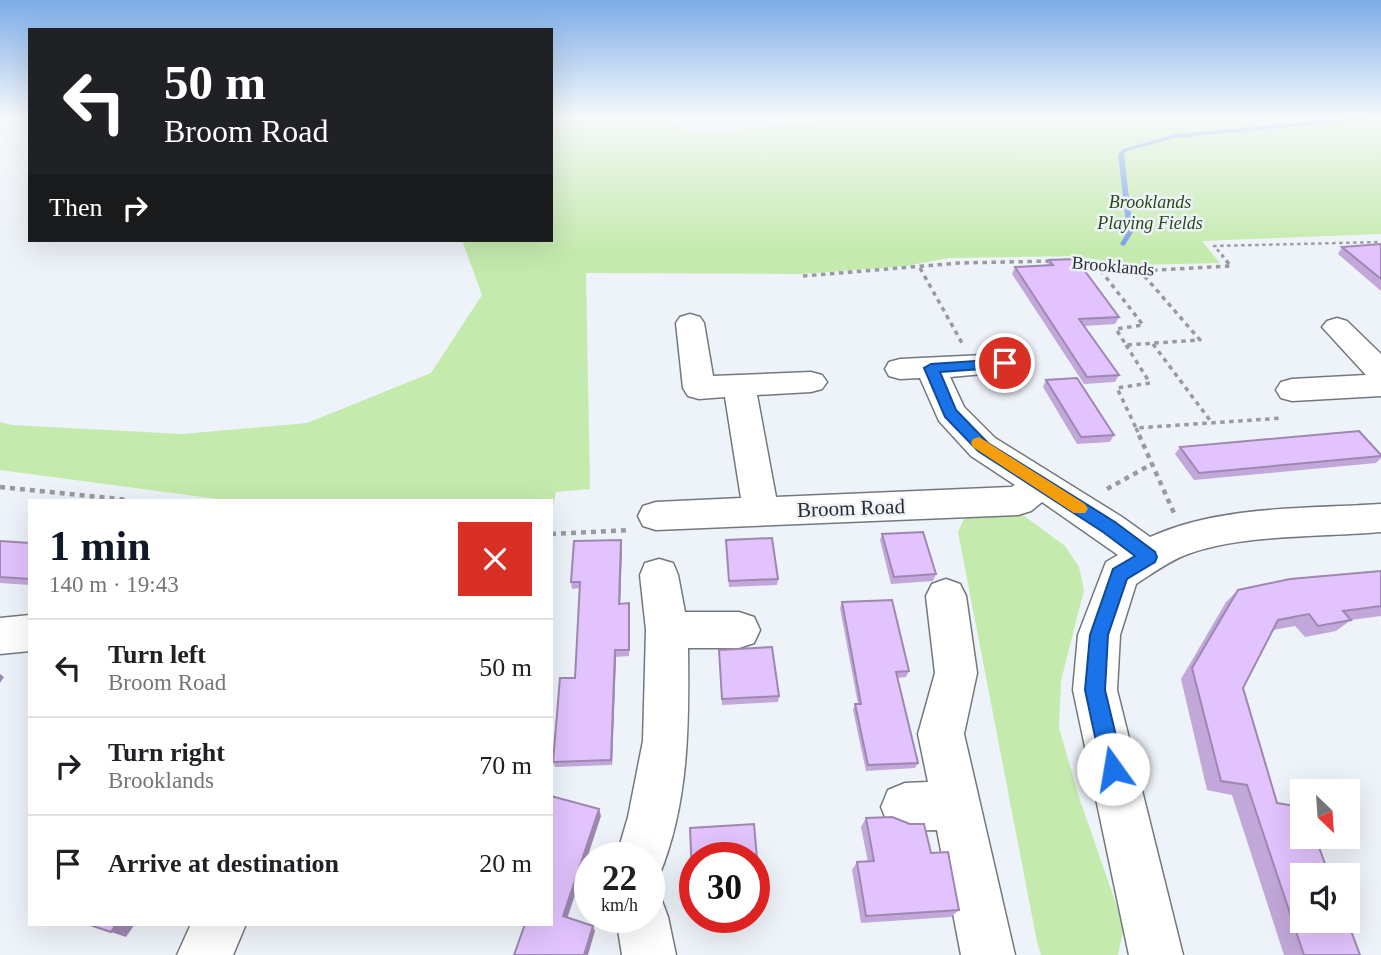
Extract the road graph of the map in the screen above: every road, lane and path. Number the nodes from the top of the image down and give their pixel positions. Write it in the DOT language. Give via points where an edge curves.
graph roads {
  1 [pos="1381,242"];
  2 [pos="1056,261"];
  3 [pos="1069,261"];
  4 [pos="1094,262"];
  5 [pos="920,268"];
  6 [pos="1140,271"];
  7 [pos="803,276"];
  8 [pos="690,323"];
  9 [pos="1337,327"];
  10 [pos="1152,343"];
  11 [pos="1126,345"];
  12 [pos="1005,363"];
  13 [pos="974,365"];
  14 [pos="1381,372"];
  15 [pos="811,382"];
  16 [pos="739,385"];
  17 [pos="1381,385"];
  18 [pos="1287,404"];
  19 [pos="1212,423"];
  20 [pos="1136,428"];
  21 [pos="1152,464"];
  22 [pos="1041,485"];
  23 [pos="0,487"];
  24 [pos="119,499"];
  25 [pos="1076,507"];
  26 [pos="761,512"];
  27 [pos="656,516"];
  28 [pos="1381,518"];
  29 [pos="553,534"];
  30 [pos="1167,548"];
  31 [pos="659,575"];
  32 [pos="946,596"];
  33 [pos="667,629"];
  34 [pos="739,630"];
  35 [pos="28,634"];
  36 [pos="0,636"];
  37 [pos="958,805"];
  38 [pos="905,807"];
  39 [pos="645,842"];
  40 [pos="219,926"];
  41 [pos="645,933"];
  42 [pos="204,955"];
  43 [pos="649,955"];
  44 [pos="988,955"];
  45 [pos="1156,955"];
  1 -- 6 [label="path, Brooklands" via="1214,246 1231,266"];
  2 -- 5 [label="path, Brooklands" via="940,262"];
  3 -- 4 [label="path, Brooklands"];
  4 -- 6 [label="path, Brooklands"];
  4 -- 11 [label="path" via="1143,325 1116,329"];
  5 -- 7 [label="path, Brooklands"];
  5 -- 13 [label="path"];
  6 -- 10 [label="path" via="1200,340"];
  8 -- 16 [label="street" via="699,388"];
  9 -- 14 [label="street"];
  10 -- 11 [label="path"];
  10 -- 19 [label="path"];
  11 -- 20 [label="path" via="1150,383 1117,388"];
  12 -- 13 [label="street"];
  13 -- 22 [label="street" via="915,369 983,447"];
  15 -- 16 [label="street"];
  16 -- 26 [label="street"];
  17 -- 18 [label="street"];
  18 -- 19 [label="path"];
  19 -- 20 [label="path"];
  20 -- 21 [label="path"];
  21 -- 25 [label="path"];
  21 -- 30 [label="path"];
  22 -- 25 [label="street"];
  22 -- 26 [label="street, Broom Road" via="1018,501"];
  23 -- 24 [label="path"];
  25 -- 30 [label="street"];
  26 -- 27 [label="street, Broom Road"];
  27 -- 29 [label="path" via="647,529"];
  28 -- 30 [label="street" via="1235,530"];
  30 -- 45 [label="street" via="1120,574 1099,635 1095,690"];
  31 -- 33 [label="street"];
  32 -- 37 [label="street" via="956,673 941,734"];
  33 -- 34 [label="street"];
  33 -- 39 [label="street" via="666,741"];
  35 -- 36 [label="street"];
  37 -- 38 [label="street"];
  37 -- 44 [label="street"];
  40 -- 42 [label="street"];
  41 -- 43 [label="street"];
}
